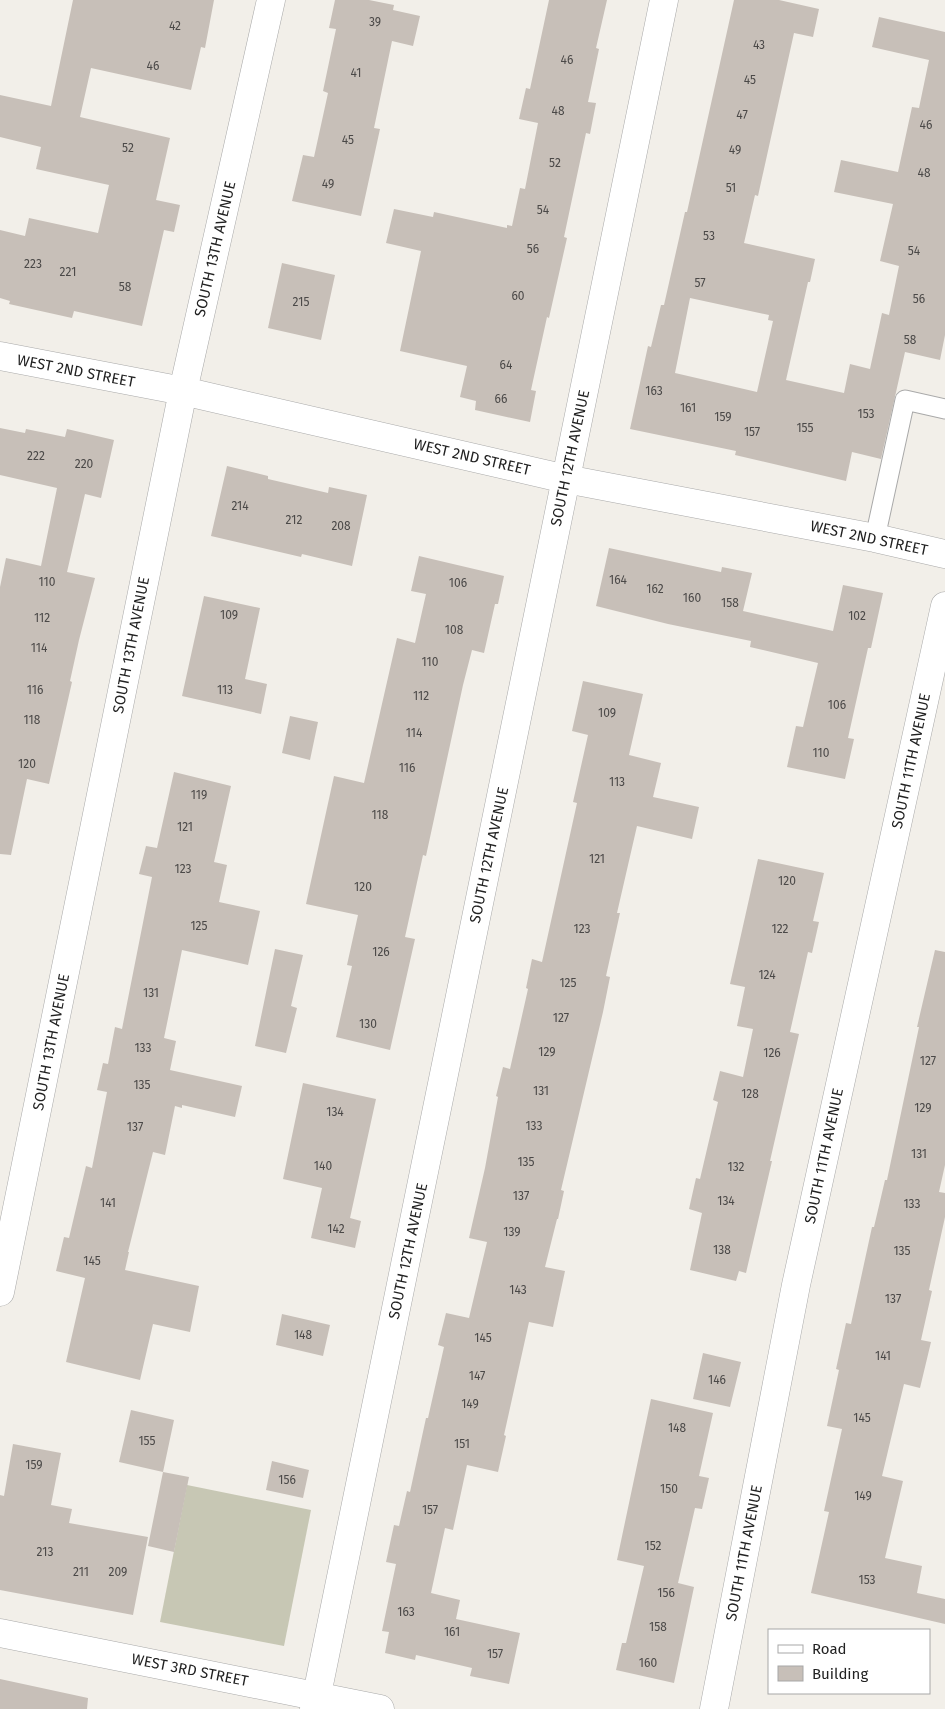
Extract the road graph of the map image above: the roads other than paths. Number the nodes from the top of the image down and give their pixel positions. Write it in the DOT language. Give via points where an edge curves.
graph roads {
  1 [pos="271,0"];
  2 [pos="664,0"];
  3 [pos="0,356"];
  4 [pos="183,391"];
  5 [pos="945,409"];
  6 [pos="566,479"];
  7 [pos="875,538"];
  8 [pos="945,554"];
  9 [pos="945,606"];
  10 [pos="0,1292"];
  11 [pos="0,1633"];
  12 [pos="316,1702"];
  13 [pos="380,1709"];
  14 [pos="714,1709"];
  1 -- 4 [label="street, SOUTH 13TH AVENUE"];
  2 -- 6 [label="street, SOUTH 12TH AVENUE"];
  3 -- 4 [label="street, WEST 2ND STREET"];
  4 -- 6 [label="street, WEST 2ND STREET"];
  4 -- 10 [label="street, SOUTH 13TH AVENUE"];
  5 -- 7 [label="lane" via="905,400"];
  6 -- 7 [label="street, WEST 2ND STREET"];
  6 -- 12 [label="street, SOUTH 12TH AVENUE"];
  7 -- 8 [label="street, WEST 2ND STREET"];
  9 -- 14 [label="street, SOUTH 11TH AVENUE" via="796,1285"];
  11 -- 12 [label="street, WEST 3RD STREET"];
  12 -- 13 [label="street, WEST 3RD STREET"];
}
